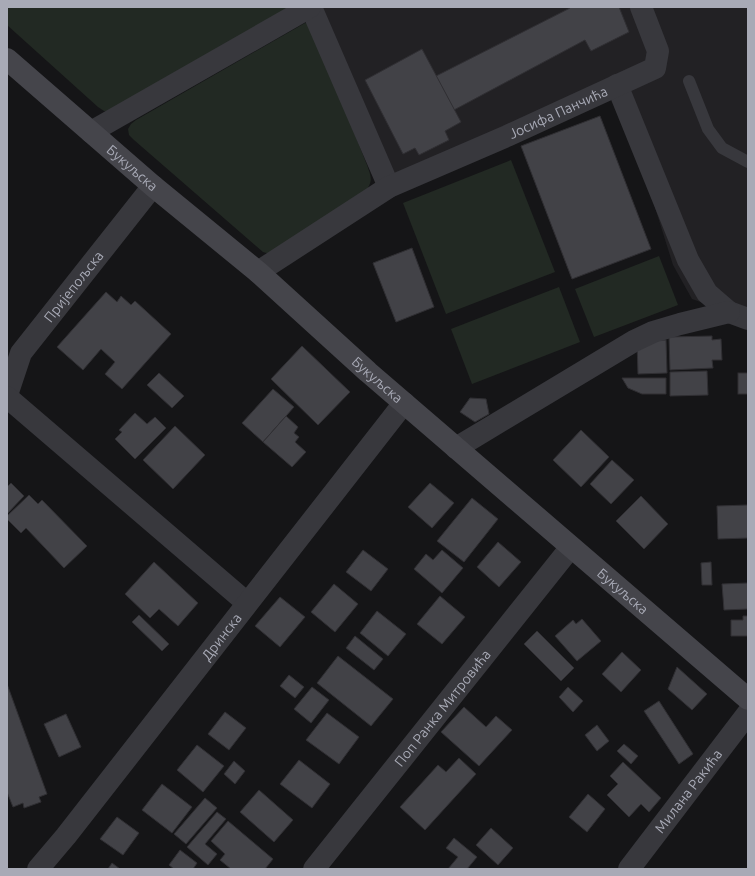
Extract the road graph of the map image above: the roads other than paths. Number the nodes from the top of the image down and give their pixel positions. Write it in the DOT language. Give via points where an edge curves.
graph roads {
  1 [pos="310,7"];
  2 [pos="641,7"];
  3 [pos="7,59"];
  4 [pos="689,81"];
  5 [pos="617,85"];
  6 [pos="91,132"];
  7 [pos="748,162"];
  8 [pos="154,186"];
  9 [pos="389,187"];
  10 [pos="258,272"];
  11 [pos="739,316"];
  12 [pos="7,396"];
  13 [pos="404,403"];
  14 [pos="456,448"];
  15 [pos="571,547"];
  16 [pos="247,603"];
  17 [pos="748,700"];
  18 [pos="748,713"];
  19 [pos="38,869"];
  20 [pos="314,869"];
  21 [pos="629,869"];
  1 -- 6 [label="street"];
  1 -- 9 [label="street"];
  2 -- 5 [label="street" via="658,51 655,68"];
  3 -- 6 [label="main road, Букуљска"];
  4 -- 7 [label="lane" via="708,129 722,148"];
  5 -- 9 [label="street, Јосифа Панчића"];
  5 -- 11 [label="street, Јосифа Панчића" via="688,260 707,293"];
  6 -- 8 [label="main road, Букуљска"];
  8 -- 10 [label="main road, Букуљска"];
  8 -- 12 [label="street, Пријепољска" via="21,353"];
  9 -- 10 [label="street, Јосифа Панчића"];
  10 -- 13 [label="main road, Букуљска"];
  11 -- 14 [label="street" via="680,324 653,332"];
  12 -- 16 [label="street"];
  13 -- 14 [label="main road, Букуљска"];
  13 -- 16 [label="street, Дринска"];
  14 -- 15 [label="main road, Букуљска"];
  15 -- 17 [label="main road, Букуљска"];
  15 -- 20 [label="street, Поп Ранка Митровића"];
  16 -- 19 [label="street, Дринска"];
  18 -- 21 [label="street, Милана Ракића"];
}
